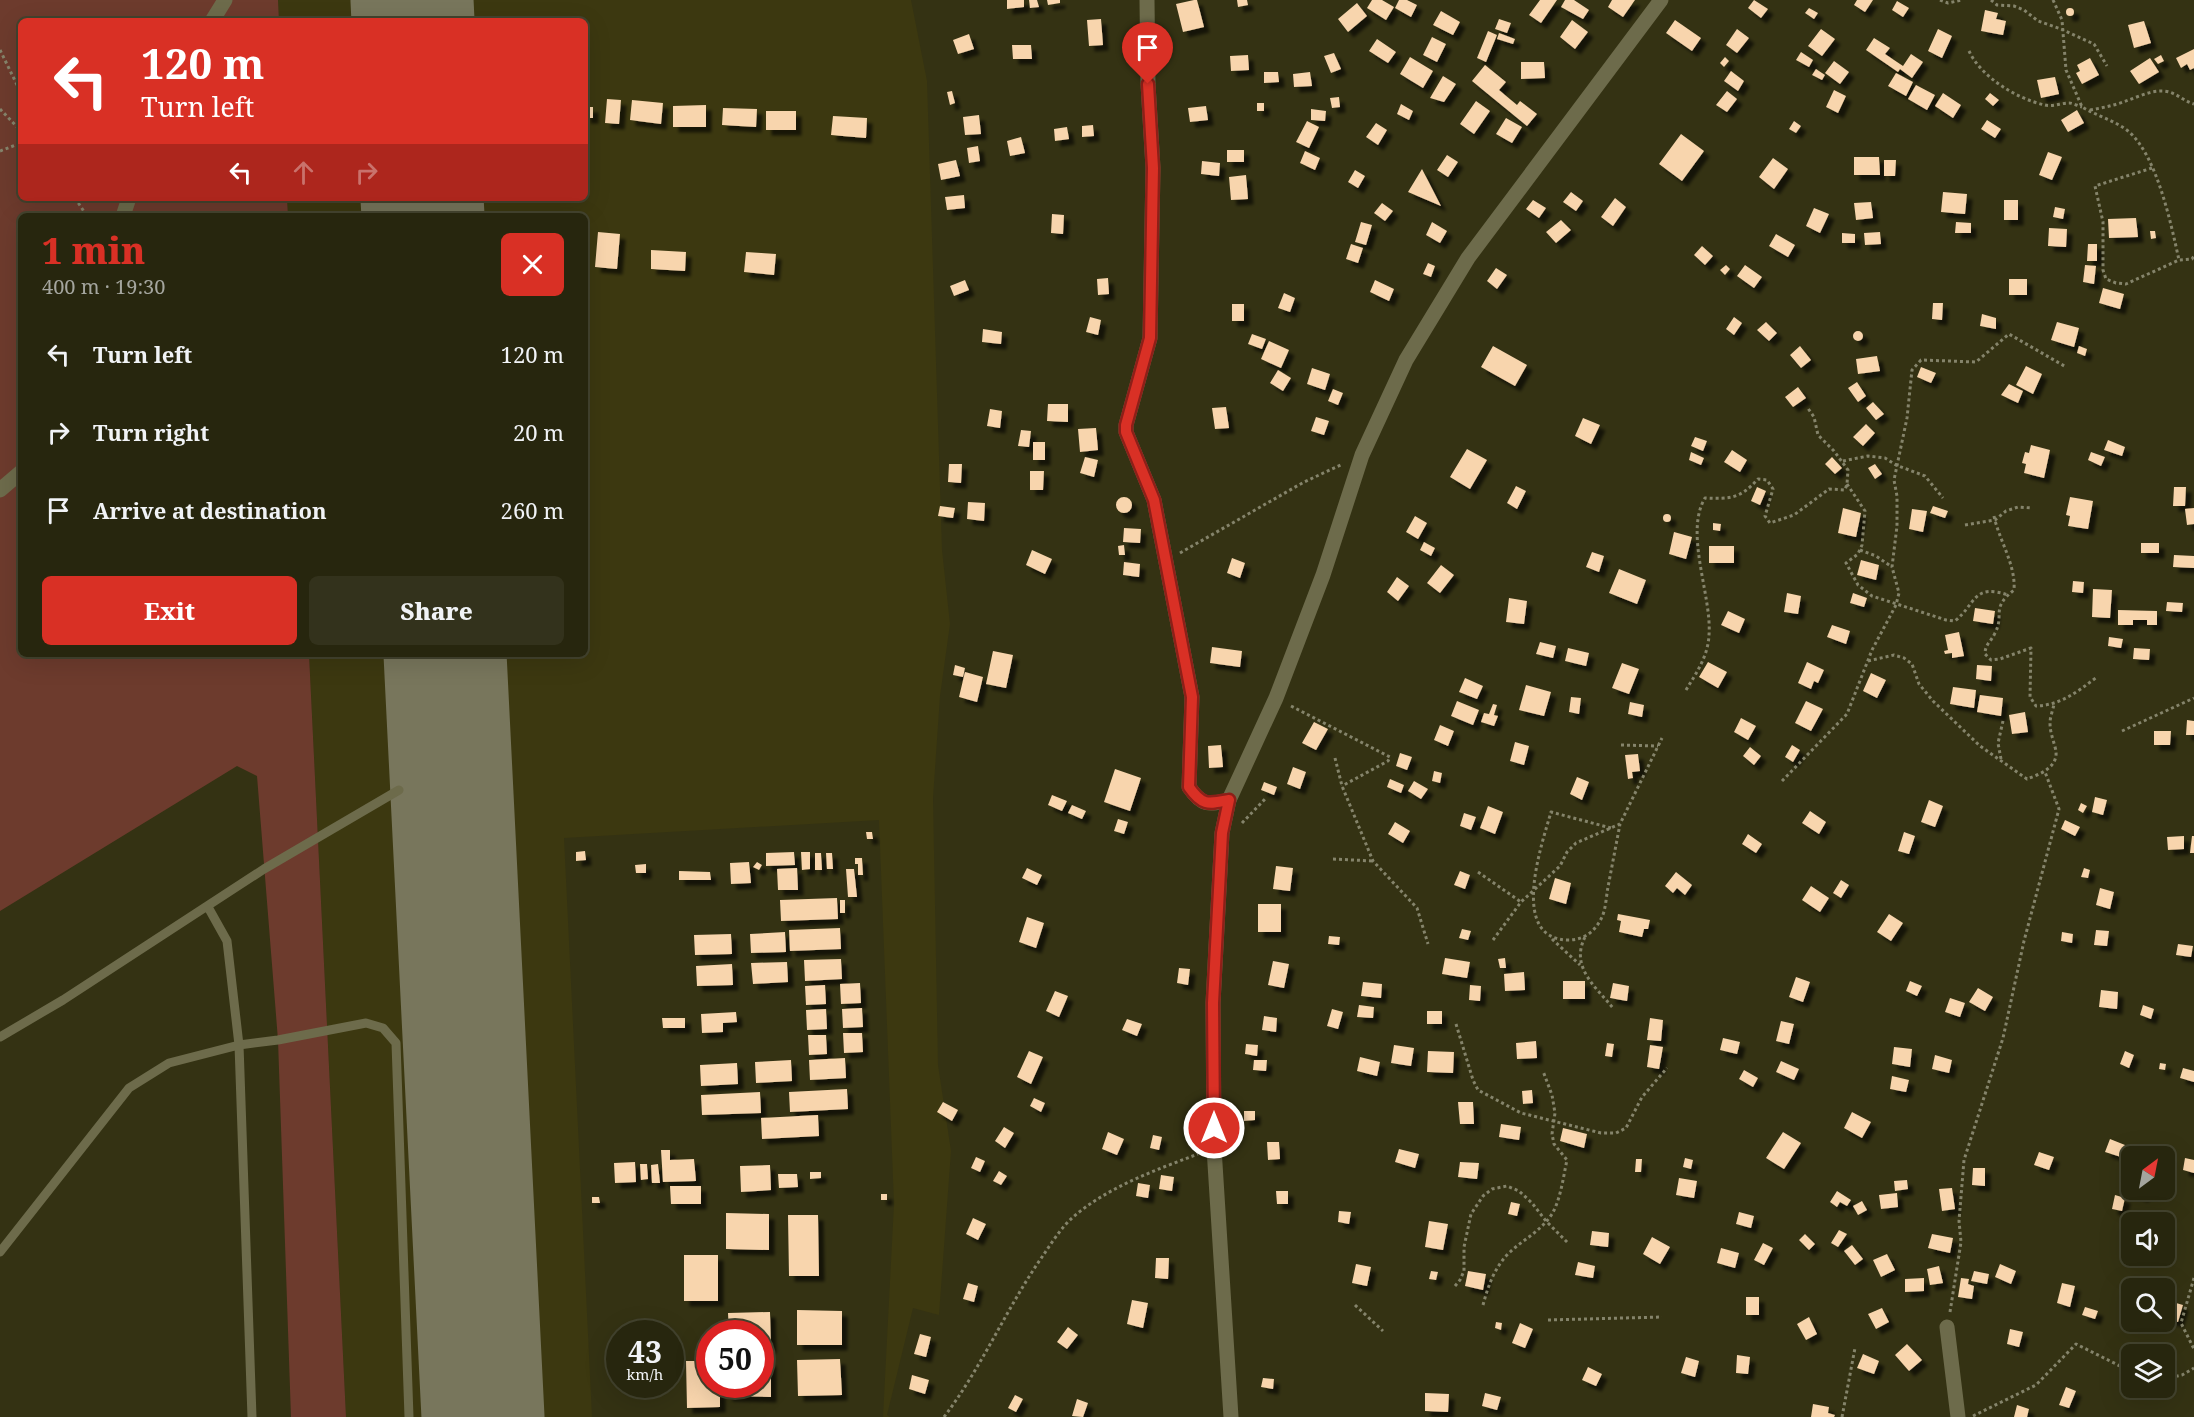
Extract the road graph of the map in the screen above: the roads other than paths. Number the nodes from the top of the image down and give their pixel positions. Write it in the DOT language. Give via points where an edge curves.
graph roads {
  1 [pos="225,0"];
  2 [pos="1147,0"];
  3 [pos="1661,0"];
  4 [pos="214,18"];
  5 [pos="18,475"];
  6 [pos="0,490"];
  7 [pos="399,790"];
  8 [pos="1229,800"];
  9 [pos="208,907"];
  10 [pos="0,1037"];
  11 [pos="239,1045"];
  12 [pos="0,1252"];
  13 [pos="1947,1327"];
  14 [pos="252,1417"];
  15 [pos="409,1417"];
  16 [pos="1231,1417"];
  17 [pos="1958,1417"];
  1 -- 4 [label="main road"];
  2 -- 8 [label="main road" via="1153,168 1150,338 1126,432 1151,490 1192,697 1189,787 1197,798 1209,804"];
  3 -- 8 [label="main road" via="1461,268 1400,371 1362,455 1323,575 1276,698"];
  5 -- 6 [label="main road"];
  7 -- 9 [label="lane" via="264,869"];
  8 -- 16 [label="main road" via="1222,833 1213,1003 1214,1148"];
  9 -- 10 [label="lane"];
  9 -- 11 [label="lane" via="227,941"];
  11 -- 12 [label="lane" via="169,1063 129,1088"];
  11 -- 14 [label="lane"];
  11 -- 15 [label="lane" via="366,1023 383,1028 396,1043"];
  13 -- 17 [label="main road"];
}
